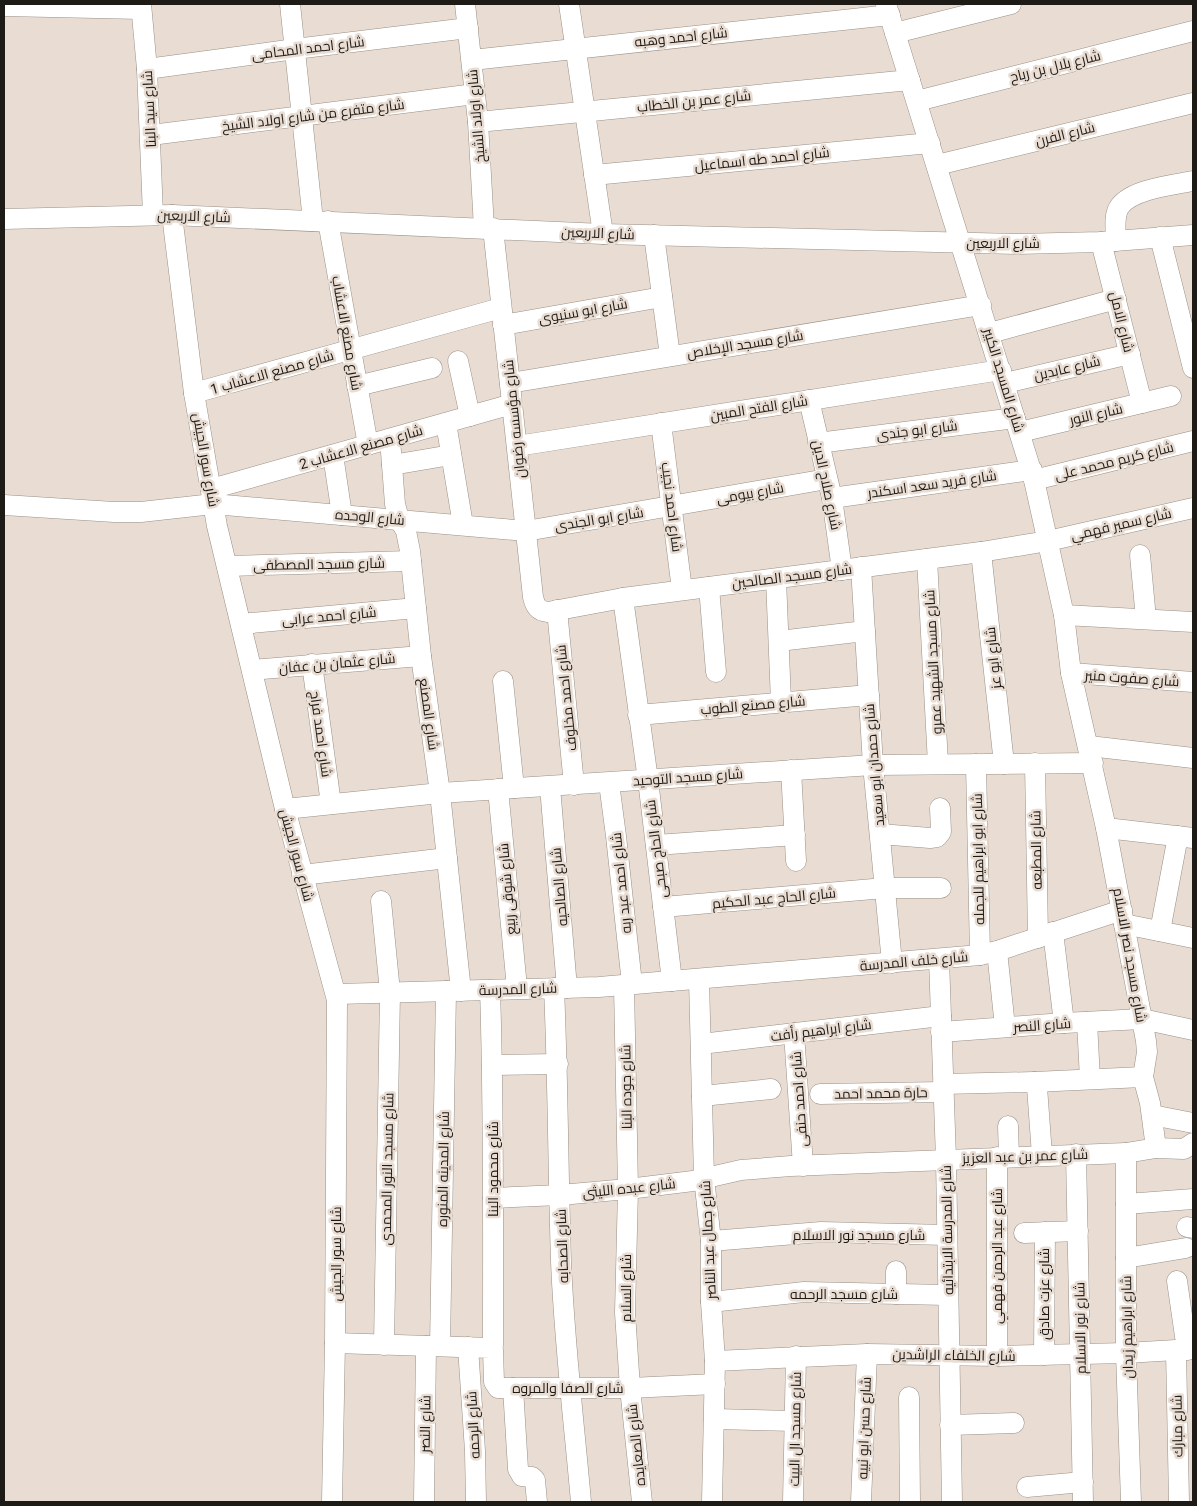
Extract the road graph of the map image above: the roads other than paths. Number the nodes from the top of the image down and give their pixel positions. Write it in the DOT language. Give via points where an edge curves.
graph roads {
  1 [pos="290,4"];
  2 [pos="465,4"];
  3 [pos="568,4"];
  4 [pos="1011,4"];
  5 [pos="4,6"];
  6 [pos="141,6"];
  7 [pos="890,17"];
  8 [pos="468,28"];
  9 [pos="1193,31"];
  10 [pos="295,49"];
  11 [pos="575,49"];
  12 [pos="472,60"];
  13 [pos="147,70"];
  14 [pos="910,80"];
  15 [pos="475,94"];
  16 [pos="917,101"];
  17 [pos="1193,103"];
  18 [pos="585,112"];
  19 [pos="302,117"];
  20 [pos="478,122"];
  21 [pos="151,135"];
  22 [pos="930,142"];
  23 [pos="937,165"];
  24 [pos="594,175"];
  25 [pos="1193,180"];
  26 [pos="162,215"];
  27 [pos="4,218"];
  28 [pos="320,221"];
  29 [pos="488,228"];
  30 [pos="603,234"];
  31 [pos="654,235"];
  32 [pos="1193,235"];
  33 [pos="1160,238"];
  34 [pos="1109,242"];
  35 [pos="962,243"];
  36 [pos="662,297"];
  37 [pos="1116,299"];
  38 [pos="981,305"];
  39 [pos="502,317"];
  40 [pos="990,334"];
  41 [pos="350,350"];
  42 [pos="1130,354"];
  43 [pos="670,356"];
  44 [pos="458,361"];
  45 [pos="432,368"];
  46 [pos="1193,368"];
  47 [pos="1003,376"];
  48 [pos="510,383"];
  49 [pos="357,386"];
  50 [pos="194,394"];
  51 [pos="1171,396"];
  52 [pos="809,400"];
  53 [pos="1142,403"];
  54 [pos="512,404"];
  55 [pos="470,416"];
  56 [pos="446,423"];
  57 [pos="661,423"];
  58 [pos="1018,425"];
  59 [pos="390,439"];
  60 [pos="1193,441"];
  61 [pos="818,443"];
  62 [pos="368,445"];
  63 [pos="517,446"];
  64 [pos="333,455"];
  65 [pos="451,455"];
  66 [pos="392,465"];
  67 [pos="1033,475"];
  68 [pos="830,488"];
  69 [pos="212,497"];
  70 [pos="4,506"];
  71 [pos="672,506"];
  72 [pos="1193,508"];
  73 [pos="342,515"];
  74 [pos="399,519"];
  75 [pos="463,525"];
  76 [pos="526,531"];
  77 [pos="1048,541"];
  78 [pos="981,552"];
  79 [pos="1140,555"];
  80 [pos="927,559"];
  81 [pos="411,561"];
  82 [pos="227,566"];
  83 [pos="852,569"];
  84 [pos="776,579"];
  85 [pos="709,587"];
  86 [pos="682,590"];
  87 [pos="622,598"];
  88 [pos="416,608"];
  89 [pos="547,610"];
  90 [pos="1064,615"];
  91 [pos="1146,619"];
  92 [pos="1193,622"];
  93 [pos="241,624"];
  94 [pos="865,631"];
  95 [pos="779,641"];
  96 [pos="421,656"];
  97 [pos="312,664"];
  98 [pos="252,670"];
  99 [pos="716,672"];
  100 [pos="1071,673"];
  101 [pos="503,681"];
  102 [pos="1193,682"];
  103 [pos="869,694"];
  104 [pos="780,702"];
  105 [pos="638,715"];
  106 [pos="1091,754"];
  107 [pos="1193,758"];
  108 [pos="1035,763"];
  109 [pos="938,764"];
  110 [pos="976,764"];
  111 [pos="1004,764"];
  112 [pos="873,765"];
  113 [pos="791,770"];
  114 [pos="648,780"];
  115 [pos="609,783"];
  116 [pos="574,785"];
  117 [pos="550,787"];
  118 [pos="506,789"];
  119 [pos="440,793"];
  120 [pos="331,804"];
  121 [pos="940,808"];
  122 [pos="285,809"];
  123 [pos="1106,828"];
  124 [pos="880,834"];
  125 [pos="794,835"];
  126 [pos="1186,837"];
  127 [pos="656,845"];
  128 [pos="447,858"];
  129 [pos="796,860"];
  130 [pos="302,875"];
  131 [pos="885,888"];
  132 [pos="941,888"];
  133 [pos="381,901"];
  134 [pos="663,907"];
  135 [pos="1123,917"];
  136 [pos="1160,931"];
  137 [pos="1046,935"];
  138 [pos="1193,938"];
  139 [pos="988,953"];
  140 [pos="939,959"];
  141 [pos="892,963"];
  142 [pos="699,979"];
  143 [pos="672,981"];
  144 [pos="628,984"];
  145 [pos="517,988"];
  146 [pos="560,988"];
  147 [pos="490,990"];
  148 [pos="453,991"];
  149 [pos="390,992"];
  150 [pos="337,994"];
  151 [pos="1142,1020"];
  152 [pos="1087,1022"];
  153 [pos="1064,1023"];
  154 [pos="941,1024"];
  155 [pos="1004,1028"];
  156 [pos="1193,1030"];
  157 [pos="794,1033"];
  158 [pos="701,1044"];
  159 [pos="558,1064"];
  160 [pos="492,1066"];
  161 [pos="1143,1077"];
  162 [pos="1090,1079"];
  163 [pos="1034,1082"];
  164 [pos="943,1088"];
  165 [pos="771,1089"];
  166 [pos="820,1094"];
  167 [pos="702,1096"];
  168 [pos="1152,1115"];
  169 [pos="1193,1123"];
  170 [pos="1008,1126"];
  171 [pos="1193,1142"];
  172 [pos="1156,1148"];
  173 [pos="1126,1153"];
  174 [pos="1076,1154"];
  175 [pos="1042,1155"];
  176 [pos="1003,1157"];
  177 [pos="946,1159"];
  178 [pos="803,1166"];
  179 [pos="704,1178"];
  180 [pos="628,1188"];
  181 [pos="560,1195"];
  182 [pos="493,1198"];
  183 [pos="1193,1200"];
  184 [pos="1126,1204"];
  185 [pos="1078,1231"];
  186 [pos="1045,1232"];
  187 [pos="1024,1233"];
  188 [pos="947,1235"];
  189 [pos="711,1241"];
  190 [pos="1186,1248"];
  191 [pos="1126,1258"];
  192 [pos="896,1271"];
  193 [pos="1177,1281"];
  194 [pos="896,1294"];
  195 [pos="947,1294"];
  196 [pos="711,1302"];
  197 [pos="335,1343"];
  198 [pos="384,1345"];
  199 [pos="433,1346"];
  200 [pos="468,1347"];
  201 [pos="491,1348"];
  202 [pos="1185,1350"];
  203 [pos="1126,1353"];
  204 [pos="867,1354"];
  205 [pos="1081,1354"];
  206 [pos="948,1355"];
  207 [pos="1044,1355"];
  208 [pos="796,1356"];
  209 [pos="997,1356"];
  210 [pos="715,1361"];
  211 [pos="715,1384"];
  212 [pos="513,1388"];
  213 [pos="570,1388"];
  214 [pos="630,1388"];
  215 [pos="909,1397"];
  216 [pos="1185,1416"];
  217 [pos="714,1418"];
  218 [pos="795,1421"];
  219 [pos="1014,1423"];
  220 [pos="950,1424"];
  221 [pos="1186,1474"];
  222 [pos="1026,1487"];
  223 [pos="1083,1492"];
  224 [pos="332,1502"];
  225 [pos="424,1502"];
  226 [pos="476,1502"];
  227 [pos="537,1502"];
  228 [pos="581,1502"];
  229 [pos="642,1502"];
  230 [pos="712,1502"];
  231 [pos="793,1502"];
  232 [pos="861,1502"];
  233 [pos="910,1502"];
  234 [pos="952,1502"];
  235 [pos="1131,1502"];
  236 [pos="1179,1502"];
  1 -- 10 [label="street, شارع مصنع الاعشاب"];
  2 -- 8 [label="street, شارع اولاد الشيخ"];
  3 -- 11 [label="street"];
  4 -- 7 [label="street, شارع احمد وهبه"];
  5 -- 6 [label="street"];
  6 -- 13 [label="street, شارع سيد البنا"];
  7 -- 11 [label="street, شارع احمد وهبه"];
  7 -- 14 [label="street, شارع المسجد الكبير"];
  8 -- 10 [label="street, شارع احمد المحامى"];
  8 -- 12 [label="street, شارع اولاد الشيخ"];
  9 -- 16 [label="street, شارع بلال بن رباح"];
  10 -- 13 [label="street, شارع احمد المحامى"];
  10 -- 19 [label="street, شارع مصنع الاعشاب"];
  11 -- 12 [label="street, شارع احمد وهبه"];
  11 -- 18 [label="street"];
  12 -- 15 [label="street, شارع اولاد الشيخ"];
  13 -- 21 [label="street, شارع سيد البنا"];
  14 -- 16 [label="street, شارع المسجد الكبير"];
  14 -- 18 [label="street, شارع عمر بن الخطاب"];
  15 -- 19 [label="street, شارع متفرع من شارع اولاد الشيخ"];
  15 -- 20 [label="street, شارع اولاد الشيخ"];
  16 -- 22 [label="street, شارع المسجد الكبير"];
  17 -- 23 [label="street, شارع الفرن"];
  18 -- 20 [label="street, شارع عمر بن الخطاب"];
  18 -- 24 [label="street"];
  19 -- 21 [label="street, شارع متفرع من شارع اولاد الشيخ"];
  19 -- 28 [label="street, شارع مصنع الاعشاب"];
  20 -- 29 [label="street, شارع اولاد الشيخ"];
  21 -- 26 [label="street, شارع سيد البنا"];
  22 -- 23 [label="street, شارع المسجد الكبير"];
  22 -- 24 [label="street, شارع احمد طه اسماعيل"];
  23 -- 35 [label="street, شارع المسجد الكبير"];
  24 -- 30 [label="street"];
  25 -- 34 [label="street, شارع الامل" via="1140,193 1129,199 1119,207"];
  26 -- 27 [label="street, شارع الاربعين"];
  26 -- 28 [label="street, شارع الاربعين"];
  26 -- 50 [label="street, شارع سور الجيش"];
  28 -- 29 [label="street, شارع الاربعين"];
  28 -- 41 [label="street, شارع مصنع الاعشاب"];
  29 -- 30 [label="street, شارع الاربعين"];
  29 -- 39 [label="street, شارع مؤسسه رضوان"];
  30 -- 31 [label="street, شارع الاربعين"];
  31 -- 35 [label="street, شارع الاربعين"];
  31 -- 36 [label="street"];
  32 -- 33 [label="street, شارع الاربعين"];
  33 -- 34 [label="street, شارع الاربعين"];
  33 -- 46 [label="street"];
  34 -- 35 [label="street, شارع الاربعين"];
  34 -- 37 [label="street, شارع الامل"];
  35 -- 38 [label="street, شارع المسجد الكبير"];
  36 -- 39 [label="street, شارع ابو سنيوى"];
  36 -- 43 [label="street"];
  37 -- 40 [label="street"];
  37 -- 42 [label="street, شارع الامل"];
  38 -- 40 [label="street, شارع المسجد الكبير"];
  38 -- 43 [label="street, شارع مسجد الإخلاص"];
  39 -- 41 [label="street, شارع ابو سنيوى"];
  39 -- 48 [label="street, شارع مؤسسه رضوان"];
  40 -- 47 [label="street, شارع المسجد الكبير"];
  41 -- 49 [label="street, شارع مصنع الاعشاب"];
  41 -- 50 [label="street, شارع مصنع الاعشاب 1"];
  42 -- 47 [label="street, شارع عابدين"];
  42 -- 53 [label="street, شارع الامل"];
  43 -- 48 [label="street, شارع مسجد الإخلاص"];
  44 -- 55 [label="street"];
  45 -- 49 [label="street"];
  47 -- 52 [label="street, شارع الفتح المبين"];
  47 -- 58 [label="street, شارع المسجد الكبير"];
  48 -- 54 [label="street, شارع مؤسسه رضوان"];
  49 -- 62 [label="street, شارع مصنع الاعشاب"];
  50 -- 69 [label="street, شارع سور الجيش"];
  51 -- 53 [label="street, شارع النور"];
  52 -- 57 [label="street, شارع الفتح المبين"];
  52 -- 61 [label="street, شارع صلاح الدين"];
  53 -- 58 [label="street, شارع النور"];
  54 -- 55 [label="street, شارع مصنع الاعشاب 2"];
  54 -- 63 [label="street, شارع مؤسسه رضوان"];
  55 -- 56 [label="street, شارع مصنع الاعشاب 2"];
  56 -- 59 [label="street, شارع مصنع الاعشاب 2"];
  56 -- 65 [label="street"];
  57 -- 63 [label="street, شارع الفتح المبين"];
  57 -- 71 [label="street, شارع احمد نجيب"];
  58 -- 61 [label="street, شارع ابو جندى"];
  58 -- 67 [label="street, شارع المسجد الكبير"];
  59 -- 62 [label="street, شارع مصنع الاعشاب 2"];
  59 -- 66 [label="street, شارع المصنع"];
  60 -- 67 [label="street, شارع كريم محمد على"];
  61 -- 68 [label="street, شارع صلاح الدين"];
  62 -- 64 [label="street, شارع مصنع الاعشاب 2"];
  63 -- 76 [label="street, شارع مؤسسه رضوان"];
  64 -- 69 [label="street, شارع مصنع الاعشاب 2"];
  64 -- 73 [label="street"];
  65 -- 66 [label="street"];
  65 -- 75 [label="street"];
  66 -- 74 [label="street, شارع المصنع"];
  67 -- 68 [label="street, شارع فريد سعد اسكندر"];
  67 -- 77 [label="street, شارع المسجد الكبير"];
  68 -- 71 [label="street, شارع بيومى"];
  68 -- 83 [label="street, شارع صلاح الدين"];
  69 -- 70 [label="street" via="142,512"];
  69 -- 73 [label="street, شارع الوحده"];
  69 -- 82 [label="street, شارع سور الجيش"];
  71 -- 76 [label="street, شارع ابو الجندى"];
  71 -- 86 [label="street, شارع احمد نجيب"];
  72 -- 77 [label="street, شارع سمير فهمي"];
  73 -- 74 [label="street, شارع الوحده"];
  74 -- 75 [label="street, شارع الوحده"];
  74 -- 81 [label="street, شارع المصنع" via="406,531"];
  75 -- 76 [label="street, شارع الوحده"];
  76 -- 89 [label="street, شارع مؤسسه رضوان" via="534,604"];
  77 -- 78 [label="street, شارع مسجد الصالحين"];
  77 -- 90 [label="street, شارع المسجد الكبير"];
  78 -- 80 [label="street, شارع مسجد الصالحين"];
  78 -- 111 [label="street, شارع ابو عز"];
  79 -- 91 [label="street"];
  80 -- 83 [label="street, شارع مسجد الصالحين"];
  80 -- 109 [label="street, شارع مسجد الشهيد عمرو"];
  81 -- 82 [label="street, شارع مسجد المصطفى"];
  81 -- 88 [label="street, شارع المصنع"];
  82 -- 93 [label="street, شارع سور الجيش"];
  83 -- 84 [label="street, شارع مسجد الصالحين"];
  83 -- 94 [label="street, شارع حمدان ابو سعيد"];
  84 -- 85 [label="street, شارع مسجد الصالحين"];
  84 -- 95 [label="street"];
  85 -- 86 [label="street, شارع مسجد الصالحين"];
  85 -- 99 [label="street"];
  86 -- 87 [label="street, شارع مسجد الصالحين"];
  87 -- 89 [label="street, شارع مسجد الصالحين"];
  87 -- 105 [label="street, شارع الحاج صبحى"];
  88 -- 93 [label="street, شارع احمد عرابى"];
  88 -- 96 [label="street, شارع المصنع"];
  89 -- 116 [label="street, شارع احمد مخلوف"];
  90 -- 91 [label="street"];
  90 -- 100 [label="street, شارع المسجد الكبير"];
  91 -- 92 [label="street"];
  93 -- 98 [label="street, شارع سور الجيش"];
  94 -- 95 [label="street"];
  94 -- 103 [label="street, شارع حمدان ابو سعيد"];
  95 -- 104 [label="street"];
  96 -- 97 [label="street, شارع عثمان بن عفان"];
  96 -- 119 [label="street, شارع المصنع"];
  97 -- 98 [label="street, شارع عثمان بن عفان"];
  97 -- 120 [label="street, شارع احمد فراج"];
  98 -- 122 [label="street, شارع سور الجيش"];
  100 -- 102 [label="street, شارع صفوت منير"];
  100 -- 106 [label="street, شارع المسجد الكبير"];
  101 -- 118 [label="street, شارع شوقى ربيع"];
  103 -- 104 [label="street, شارع مصنع الطوب"];
  103 -- 112 [label="street, شارع حمدان ابو سعيد"];
  104 -- 105 [label="street, شارع مصنع الطوب"];
  105 -- 114 [label="street, شارع الحاج صبحى"];
  106 -- 107 [label="street, شارع مسجد التوحيد"];
  106 -- 108 [label="street, شارع مسجد التوحيد"];
  106 -- 123 [label="street, شارع مسجد نصر الاسلام"];
  108 -- 111 [label="street, شارع مسجد التوحيد"];
  108 -- 137 [label="street, شارع المطبعه"];
  109 -- 110 [label="street, شارع مسجد التوحيد"];
  109 -- 112 [label="street, شارع مسجد التوحيد"];
  110 -- 111 [label="street, شارع مسجد التوحيد"];
  110 -- 139 [label="street, شارع ابو ابراهيم للجمله"];
  112 -- 113 [label="street, شارع مسجد التوحيد"];
  112 -- 124 [label="street, شارع حمدان ابو سعيد"];
  113 -- 114 [label="street, شارع مسجد التوحيد"];
  113 -- 125 [label="street"];
  114 -- 115 [label="street, شارع مسجد التوحيد"];
  114 -- 127 [label="street, شارع الحاج صبحى"];
  115 -- 116 [label="street, شارع مسجد التوحيد"];
  115 -- 144 [label="street, شارع احمد عبد ربه"];
  116 -- 117 [label="street, شارع مسجد التوحيد"];
  117 -- 118 [label="street, شارع مسجد التوحيد"];
  117 -- 146 [label="street, شارع الصالحيه"];
  118 -- 119 [label="street, شارع مسجد التوحيد"];
  118 -- 145 [label="street, شارع شوقى ربيع"];
  119 -- 120 [label="street, شارع مسجد التوحيد"];
  119 -- 128 [label="street, شارع المصنع"];
  120 -- 122 [label="street, شارع مسجد التوحيد"];
  121 -- 124 [label="street" via="941,832 937,837"];
  122 -- 130 [label="street, شارع سور الجيش"];
  123 -- 126 [label="street"];
  123 -- 135 [label="street, شارع مسجد نصر الاسلام"];
  124 -- 131 [label="street, شارع حمدان ابو سعيد"];
  125 -- 127 [label="street"];
  125 -- 129 [label="street"];
  126 -- 136 [label="street"];
  127 -- 134 [label="street, شارع الحاج صبحى"];
  128 -- 130 [label="street"];
  128 -- 148 [label="street, شارع المصنع"];
  130 -- 150 [label="street, شارع سور الجيش"];
  131 -- 132 [label="street, شارع الحاج عبد الحكيم"];
  131 -- 134 [label="street, شارع الحاج عبد الحكيم"];
  131 -- 141 [label="street, شارع حمدان ابو سعيد"];
  133 -- 149 [label="street, شارع مسجد النور المحمدى"];
  134 -- 143 [label="street, شارع الحاج صبحى"];
  135 -- 136 [label="street"];
  135 -- 137 [label="street, شارع خلف المدرسة"];
  135 -- 151 [label="street, شارع مسجد نصر الاسلام"];
  136 -- 138 [label="street"];
  137 -- 139 [label="street, شارع خلف المدرسة"];
  137 -- 153 [label="street, شارع المطبعه"];
  139 -- 140 [label="street, شارع خلف المدرسة"];
  139 -- 155 [label="street, شارع ابو ابراهيم للجمله"];
  140 -- 141 [label="street, شارع خلف المدرسة"];
  140 -- 154 [label="street, شارع المدرسة الابتدائيه"];
  141 -- 142 [label="street, شارع خلف المدرسة"];
  142 -- 143 [label="street, شارع المدرسة"];
  142 -- 158 [label="street, شارع جمال عبد الناصر"];
  143 -- 144 [label="street, شارع المدرسة"];
  144 -- 146 [label="street, شارع المدرسة"];
  144 -- 180 [label="street, شارع جوده البنا"];
  145 -- 146 [label="street, شارع المدرسة"];
  145 -- 147 [label="street, شارع المدرسة"];
  146 -- 159 [label="street, شارع الصحابه"];
  147 -- 148 [label="street, شارع المدرسة"];
  147 -- 160 [label="street, شارع محمود البنا"];
  148 -- 149 [label="street, شارع المدرسة"];
  148 -- 199 [label="street, شارع المدينه المنوره"];
  149 -- 150 [label="street, شارع المدرسة"];
  149 -- 198 [label="street, شارع مسجد النور المحمدى"];
  150 -- 197 [label="street, شارع سور الجيش"];
  151 -- 152 [label="street, شارع النصر"];
  151 -- 156 [label="street, شارع النصر"];
  151 -- 161 [label="street, شارع مسجد نصر الاسلام" via="1147,1052"];
  152 -- 153 [label="street, شارع النصر"];
  152 -- 162 [label="street"];
  153 -- 155 [label="street, شارع النصر"];
  154 -- 155 [label="street, شارع النصر"];
  154 -- 157 [label="street, شارع ابراهيم رأفت"];
  154 -- 164 [label="street, شارع المدرسة الابتدائيه"];
  157 -- 158 [label="street, شارع ابراهيم رأفت"];
  157 -- 178 [label="street, شارع احمد حنفى"];
  158 -- 167 [label="street, شارع جمال عبد الناصر"];
  159 -- 160 [label="street"];
  159 -- 181 [label="street, شارع الصحابه"];
  160 -- 182 [label="street, شارع محمود البنا"];
  161 -- 162 [label="street, حارة محمد احمد"];
  161 -- 168 [label="street, شارع مسجد نصر الاسلام"];
  162 -- 163 [label="street, حارة محمد احمد"];
  163 -- 164 [label="street, حارة محمد احمد"];
  163 -- 175 [label="street"];
  164 -- 166 [label="street, حارة محمد احمد"];
  164 -- 177 [label="street, شارع المدرسة الابتدائيه"];
  165 -- 167 [label="street"];
  167 -- 179 [label="street, شارع جمال عبد الناصر"];
  168 -- 169 [label="street"];
  168 -- 172 [label="street, شارع مسجد نصر الاسلام"];
  170 -- 176 [label="street, شارع عبد الرحمن فهمي"];
  171 -- 172 [label="street, شارع عمر بن عبد العزيز" via="1184,1149"];
  172 -- 173 [label="street, شارع عمر بن عبد العزيز"];
  173 -- 174 [label="street, شارع عمر بن عبد العزيز"];
  173 -- 184 [label="street, شارع ابراهيم زيدان"];
  174 -- 175 [label="street, شارع عمر بن عبد العزيز"];
  174 -- 185 [label="street, شارع نور الاسلام"];
  175 -- 176 [label="street, شارع عمر بن عبد العزيز"];
  176 -- 177 [label="street, شارع عمر بن عبد العزيز"];
  176 -- 209 [label="street, شارع عبد الرحمن فهمي"];
  177 -- 178 [label="street, شارع عمر بن عبد العزيز"];
  177 -- 188 [label="street, شارع المدرسة الابتدائيه"];
  178 -- 179 [label="street, شارع عمر بن عبد العزيز" via="741,1170"];
  179 -- 180 [label="street, شارع عبده الليثى"];
  179 -- 189 [label="street, شارع جمال عبد الناصر"];
  180 -- 181 [label="street, شارع عبده الليثى"];
  180 -- 214 [label="street, شارع السلام" via="625,1313"];
  181 -- 182 [label="street, شارع عبده الليثى"];
  181 -- 213 [label="street, شارع الصحابه" via="561,1263"];
  182 -- 201 [label="street, شارع محمود البنا"];
  183 -- 184 [label="street"];
  184 -- 191 [label="street, شارع ابراهيم زيدان"];
  185 -- 186 [label="street, شارع عزت صادق"];
  185 -- 205 [label="street, شارع نور الاسلام"];
  186 -- 187 [label="street, شارع عزت صادق"];
  186 -- 207 [label="street, شارع عزت صادق"];
  188 -- 189 [label="street, شارع مسجد نور الاسلام" via="821,1232"];
  188 -- 195 [label="street, شارع المدرسة الابتدائيه"];
  189 -- 196 [label="street, شارع جمال عبد الناصر"];
  190 -- 191 [label="street"];
  191 -- 203 [label="street, شارع ابراهيم زيدان"];
  192 -- 194 [label="street"];
  193 -- 202 [label="street, شارع مبارك"];
  194 -- 195 [label="street, شارع مسجد الرحمه"];
  194 -- 196 [label="street, شارع مسجد الرحمه" via="804,1292"];
  195 -- 206 [label="street, شارع المدرسة الابتدائيه"];
  196 -- 210 [label="street, شارع جمال عبد الناصر"];
  197 -- 198 [label="street"];
  197 -- 224 [label="street, شارع سور الجيش"];
  198 -- 199 [label="street"];
  199 -- 200 [label="street"];
  199 -- 225 [label="street, شارع النصر"];
  200 -- 201 [label="street"];
  200 -- 226 [label="street, شارع الرحمه"];
  201 -- 212 [label="street, شارع الصفا والمروه" via="495,1385"];
  202 -- 203 [label="street, شارع الخلفاء الراشدين"];
  202 -- 216 [label="street, شارع مبارك"];
  203 -- 205 [label="street, شارع الخلفاء الراشدين"];
  203 -- 235 [label="street, شارع ابراهيم زيدان"];
  204 -- 206 [label="street, شارع الخلفاء الراشدين"];
  204 -- 208 [label="street, شارع الخلفاء الراشدين"];
  204 -- 232 [label="street, شارع حسن ابو نبيه"];
  205 -- 207 [label="street, شارع الخلفاء الراشدين"];
  205 -- 223 [label="street, شارع نور الاسلام"];
  206 -- 209 [label="street, شارع الخلفاء الراشدين"];
  206 -- 220 [label="street, شارع المدرسة الابتدائيه"];
  207 -- 209 [label="street, شارع الخلفاء الراشدين"];
  208 -- 210 [label="street, شارع الخلفاء الراشدين"];
  208 -- 218 [label="street, شارع مسجد ال البيت"];
  210 -- 211 [label="street, شارع جمال عبد الناصر"];
  211 -- 214 [label="street, شارع الصفا والمروه"];
  211 -- 217 [label="street, شارع جمال عبد الناصر"];
  212 -- 213 [label="street, شارع الصفا والمروه"];
  212 -- 227 [label="street" via="518,1469 522,1476 534,1480"];
  213 -- 214 [label="street, شارع الصفا والمروه"];
  213 -- 228 [label="street, شارع الصحابه"];
  214 -- 229 [label="street, شارع الصعايده"];
  215 -- 233 [label="street"];
  216 -- 221 [label="street, شارع مبارك"];
  217 -- 218 [label="street"];
  217 -- 230 [label="street, شارع جمال عبد الناصر"];
  218 -- 231 [label="street, شارع مسجد ال البيت"];
  219 -- 220 [label="street"];
  220 -- 234 [label="street, شارع المدرسة الابتدائيه"];
  221 -- 236 [label="street, شارع مبارك"];
  222 -- 223 [label="street"];
}
